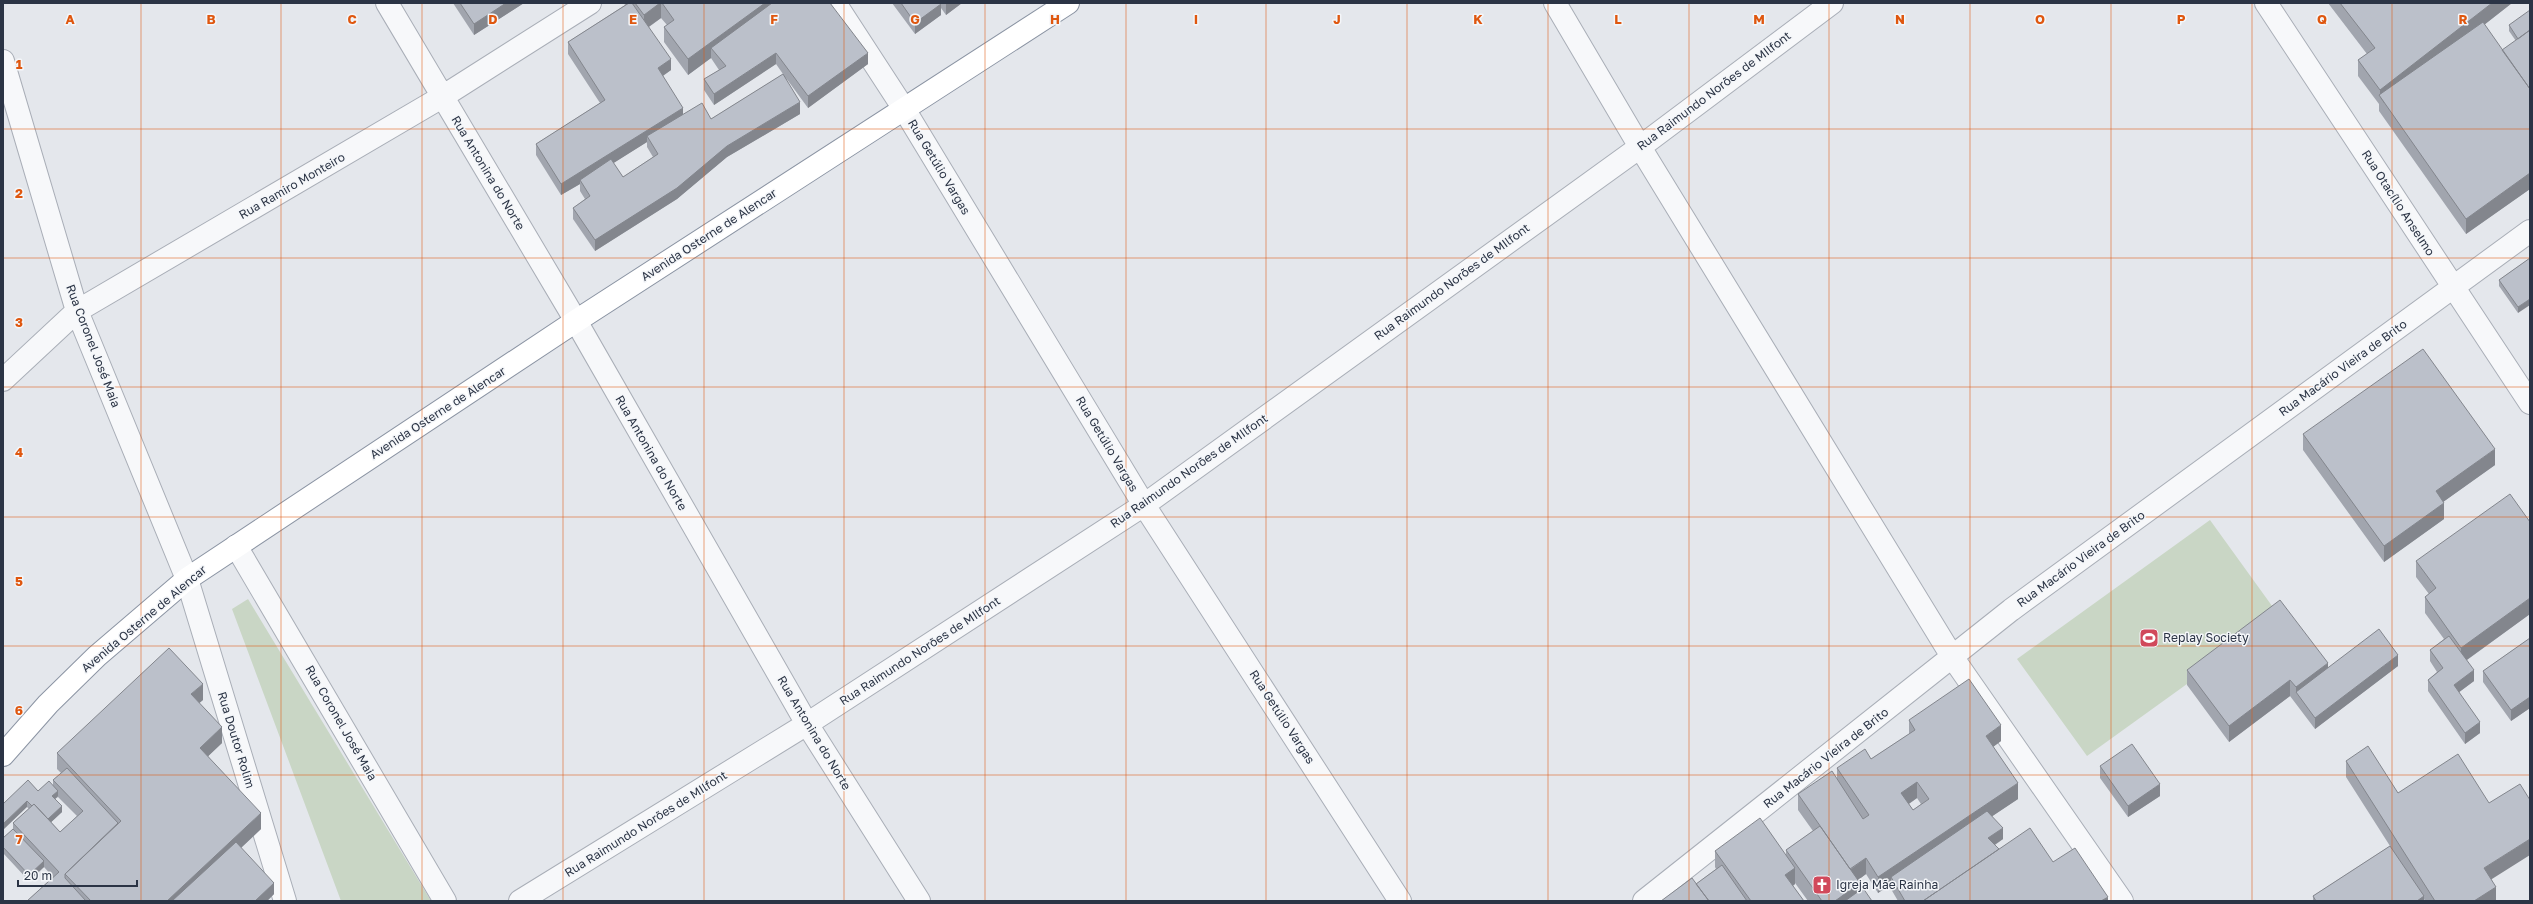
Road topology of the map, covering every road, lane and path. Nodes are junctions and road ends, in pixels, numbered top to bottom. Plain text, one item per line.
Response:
1 (387, 3) edge
2 (590, 3) edge
3 (835, 3) edge
4 (1068, 3) edge
5 (1554, 3) edge
6 (1832, 3) edge
7 (2266, 3) edge
8 (3, 61) edge
9 (442, 97) junction
10 (904, 109) junction
11 (1640, 147) junction
12 (2530, 231) edge
13 (2454, 288) junction
14 (78, 312) junction
15 (576, 321) junction
16 (3, 380) edge
17 (2530, 403) edge
18 (1144, 505) junction
19 (236, 546) junction
20 (187, 580) junction
21 (1953, 658) junction
22 (807, 724) junction
23 (3, 755) edge
24 (285, 901) edge
25 (445, 901) edge
26 (520, 901) edge
27 (918, 901) edge
28 (1400, 901) edge
29 (1644, 901) edge
30 (2122, 901) edge

1 - 9 street, Rua Antonina do Norte
2 - 9 street, Rua Ramiro Monteiro
3 - 10 street, Rua Getúlio Vargas
4 - 10 highway, Avenida Osterne de Alencar
5 - 11 street
6 - 11 street, Rua Raimundo Norões de MIlfont
7 - 13 street, Rua Otacílio Anselmo
8 - 14 street, Rua Coronel José Maia
9 - 14 street, Rua Ramiro Monteiro
9 - 15 street, Rua Antonina do Norte
10 - 15 highway, Avenida Osterne de Alencar
10 - 18 street, Rua Getúlio Vargas
11 - 18 street, Rua Raimundo Norões de MIlfont
11 - 21 street
12 - 13 street, Rua Macário Vieira de Brito
13 - 17 street, Rua Otacílio Anselmo
13 - 21 street, Rua Macário Vieira de Brito
14 - 16 street, Rua Ramiro Monteiro
14 - 20 street, Rua Coronel José Maia
15 - 19 highway, Avenida Osterne de Alencar
15 - 22 street, Rua Antonina do Norte
18 - 22 street, Rua Raimundo Norões de MIlfont
18 - 28 street, Rua Getúlio Vargas
19 - 20 highway, Avenida Osterne de Alencar
19 - 25 street, Rua Coronel José Maia
20 - 23 highway, Avenida Osterne de Alencar
20 - 24 street, Rua Doutor Rolim
21 - 29 street, Rua Macário Vieira de Brito
21 - 30 street
22 - 26 street, Rua Raimundo Norões de MIlfont
22 - 27 street, Rua Antonina do Norte

